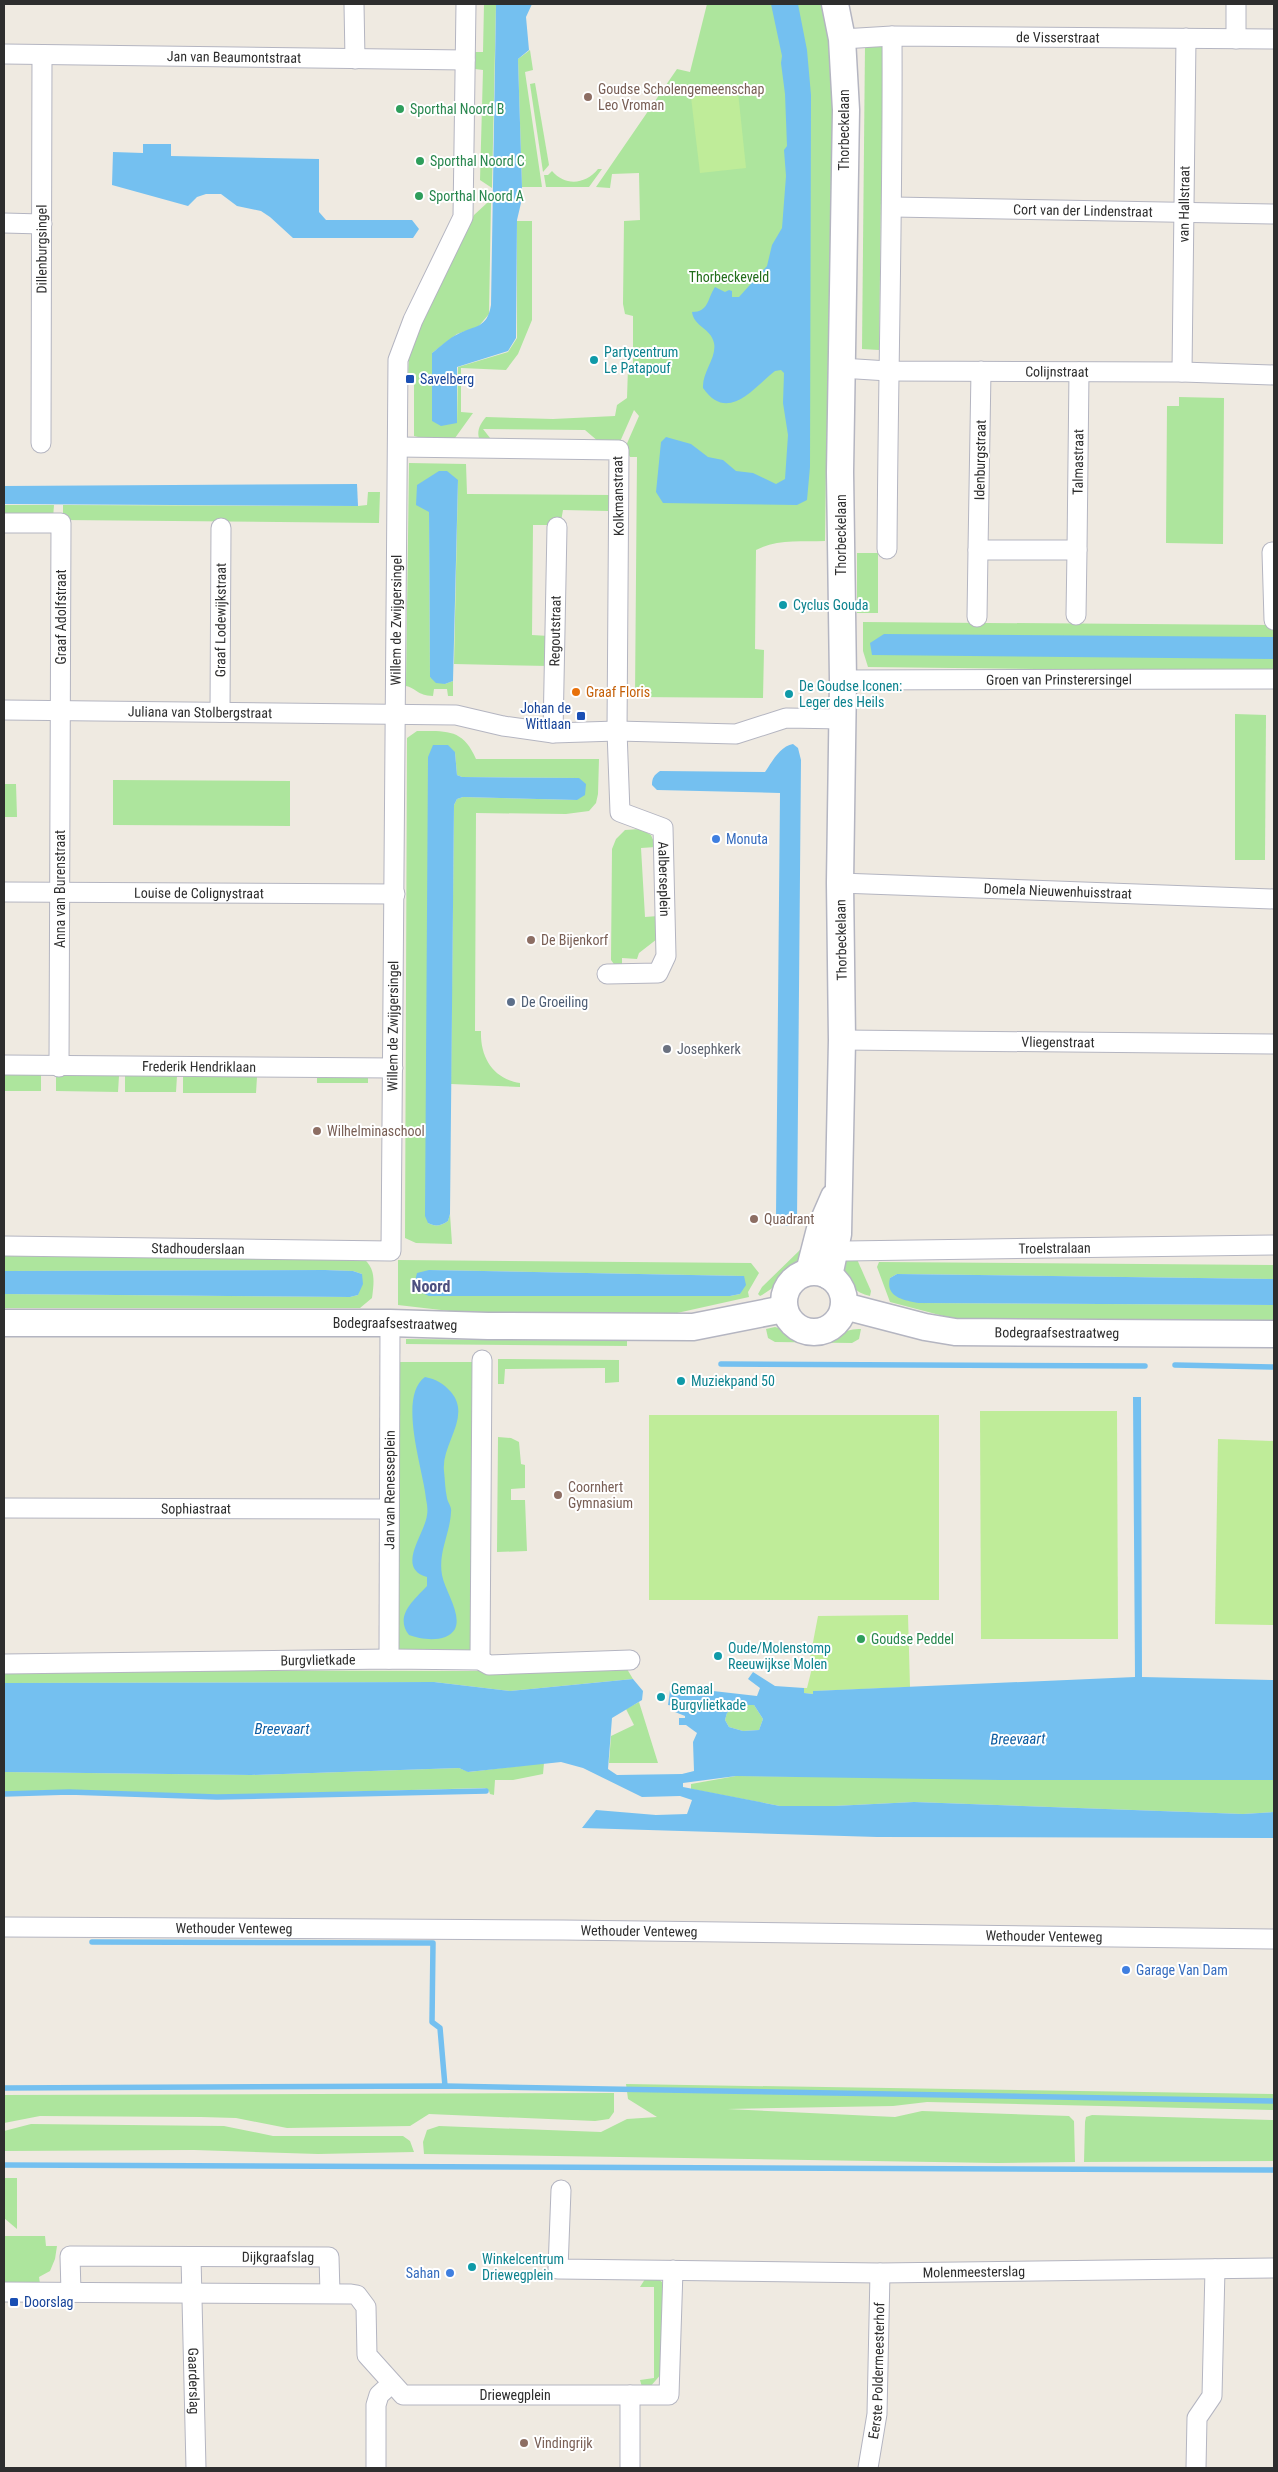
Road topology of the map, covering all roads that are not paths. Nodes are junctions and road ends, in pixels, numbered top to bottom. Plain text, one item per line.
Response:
1 (354, 4) edge
2 (466, 4) edge
3 (835, 4) edge
4 (1236, 4) edge
5 (892, 36) junction
6 (1186, 38) junction
7 (842, 39) junction
8 (1236, 39) junction
9 (1274, 39) edge
10 (4, 54) edge
11 (42, 55) junction
12 (355, 60) junction
13 (465, 60) junction
14 (893, 207) junction
15 (1185, 211) junction
16 (1274, 214) edge
17 (4, 223) edge
18 (42, 224) junction
19 (841, 368) junction
20 (888, 371) junction
21 (981, 371) junction
22 (1078, 372) junction
23 (1182, 372) junction
24 (1274, 375) edge
25 (41, 443) dead end
26 (398, 447) junction
27 (4, 523) edge
28 (556, 527) dead end
29 (221, 528) dead end
30 (887, 549) dead end
31 (978, 550) junction
32 (1077, 550) junction
33 (1274, 552) edge
34 (1076, 615) dead end
35 (977, 617) dead end
36 (1274, 620) edge
37 (1274, 678) edge
38 (843, 680) junction
39 (4, 710) edge
40 (61, 711) junction
41 (220, 712) junction
42 (397, 714) junction
43 (843, 719) junction
44 (617, 731) junction
45 (553, 733) junction
46 (840, 883) junction
47 (4, 892) edge
48 (60, 892) junction
49 (395, 894) junction
50 (1274, 899) edge
51 (606, 974) dead end
52 (842, 1040) junction
53 (1274, 1044) edge
54 (4, 1066) edge
55 (59, 1067) junction
56 (393, 1068) junction
57 (838, 1188) junction
58 (1274, 1245) edge
59 (4, 1246) edge
60 (834, 1248) junction
61 (391, 1251) joint
62 (819, 1274) junction
63 (844, 1306) junction
64 (784, 1309) junction
65 (4, 1323) edge
66 (390, 1323) junction
67 (1274, 1334) edge
68 (482, 1360) dead end
69 (4, 1508) edge
70 (388, 1509) junction
71 (389, 1659) junction
72 (480, 1660) junction
73 (630, 1660) dead end
74 (4, 1664) edge
75 (4, 1927) edge
76 (1274, 1939) edge
77 (561, 2190) dead end
78 (191, 2256) junction
79 (1274, 2268) edge
80 (1215, 2269) junction
81 (673, 2270) junction
82 (880, 2273) junction
83 (4, 2292) edge
84 (71, 2292) junction
85 (190, 2292) junction
86 (330, 2293) junction
87 (390, 2384) junction
88 (630, 2403) junction
89 (196, 2468) edge
90 (376, 2468) edge
91 (630, 2468) edge
92 (868, 2468) edge
93 (1196, 2468) edge

1 - 12 street
2 - 13 street, Willem de Zwijgersingel
3 - 7 main road, Thorbeckelaan
4 - 8 street
5 - 6 street, de Visserstraat
5 - 7 street, de Visserstraat
5 - 14 street
6 - 8 street, de Visserstraat
6 - 15 street, van Hallstraat
7 - 19 main road, Thorbeckelaan
8 - 9 street, de Visserstraat
10 - 11 street, Jan van Beaumontstraat
11 - 12 street, Jan van Beaumontstraat
11 - 18 street, Dillenburgsingel
12 - 13 street, Jan van Beaumontstraat
13 - 26 street, Willem de Zwijgersingel
14 - 15 street, Cort van der Lindenstraat
14 - 20 street
15 - 16 street, Cort van der Lindenstraat
15 - 23 street, van Hallstraat
17 - 18 street
18 - 25 street, Dillenburgsingel
19 - 20 street, Colijnstraat
19 - 38 main road, Thorbeckelaan
20 - 21 street, Colijnstraat
20 - 30 street
21 - 22 street, Colijnstraat
21 - 31 street, Idenburgstraat
22 - 23 street, Colijnstraat
22 - 32 street, Talmastraat
23 - 24 street, Colijnstraat
26 - 42 street, Willem de Zwijgersingel
26 - 44 street, Kolkmanstraat
27 - 40 street, Graaf Adolfstraat
28 - 45 street, Regoutstraat
29 - 41 street, Graaf Lodewijkstraat
31 - 32 street
31 - 35 street, Idenburgstraat
32 - 34 street, Talmastraat
33 - 36 street
37 - 38 street, Groen van Prinsterersingel
38 - 43 main road, Thorbeckelaan
39 - 40 street, Juliana van Stolbergstraat
40 - 41 street, Juliana van Stolbergstraat
40 - 48 street, Anna van Burenstraat
41 - 42 street, Juliana van Stolbergstraat
42 - 45 street
42 - 49 street, Willem de Zwijgersingel
43 - 44 street
43 - 46 main road, Thorbeckelaan
44 - 45 street
44 - 51 street, Aalberseplein
46 - 50 street, Domela Nieuwenhuisstraat
46 - 52 main road, Thorbeckelaan
47 - 48 street, Louise de Colignystraat
48 - 49 street, Louise de Colignystraat
48 - 55 street, Anna van Burenstraat
49 - 56 street, Willem de Zwijgersingel
52 - 53 street, Vliegenstraat
52 - 57 main road, Thorbeckelaan
54 - 55 street, Frederik Hendriklaan
55 - 56 street, Frederik Hendriklaan
56 - 61 street, Willem de Zwijgersingel
57 - 60 main road, Thorbeckelaan
57 - 62 main road, Thorbeckelaan
58 - 60 street, Troelstralaan
59 - 61 street, Stadhouderslaan
60 - 62 main road, Thorbeckelaan
62 - 63 main road
62 - 64 main road
63 - 64 main road
63 - 67 main road, Bodegraafsestraatweg
64 - 66 main road, Bodegraafsestraatweg
65 - 66 main road, Bodegraafsestraatweg
66 - 70 street, Jan van Renesseplein
68 - 72 street
69 - 70 street, Sophiastraat
70 - 71 street, Jan van Renesseplein
71 - 72 street, Burgvlietkade
71 - 74 street, Burgvlietkade
72 - 73 street, Burgvlietkade
75 - 76 street, Wethouder Venteweg
77 - 81 street, Molenmeesterslag
78 - 84 street, Dijkgraafslag
78 - 85 street
78 - 86 street, Dijkgraafslag
79 - 80 street, Molenmeesterslag
80 - 82 street, Molenmeesterslag
80 - 93 street
81 - 82 street, Molenmeesterslag
81 - 88 street
82 - 92 street, Eerste Poldermeesterhof
83 - 84 street
84 - 85 street
85 - 86 street
85 - 89 street, Gaarderslag
86 - 87 street
87 - 88 street, Driewegplein
87 - 90 street
88 - 91 street

